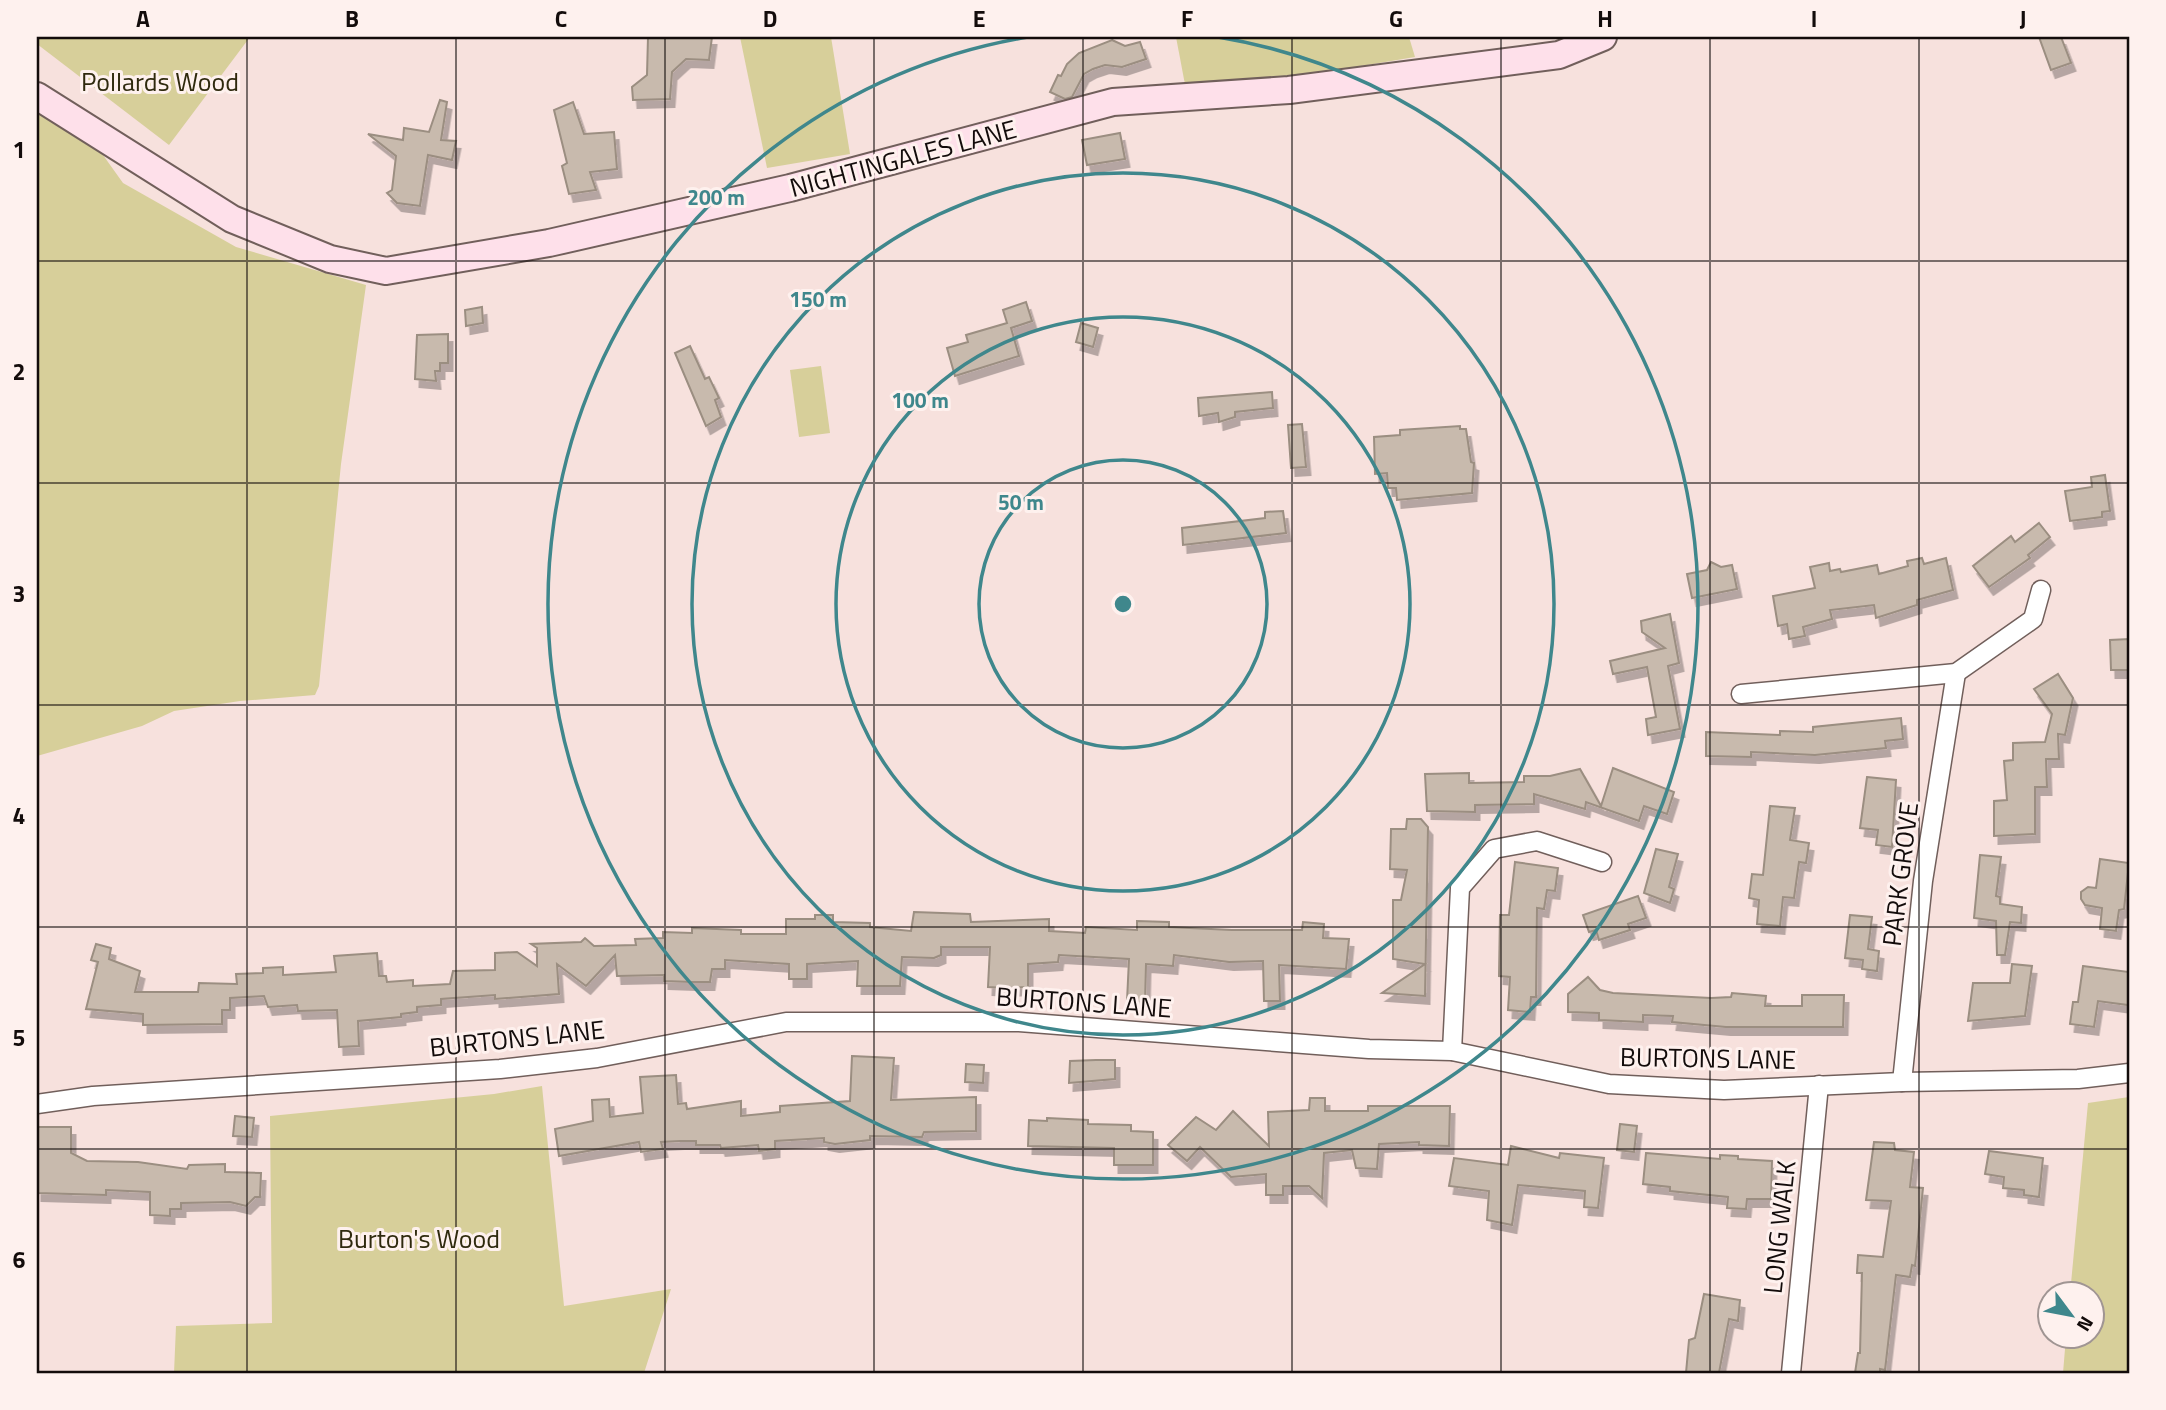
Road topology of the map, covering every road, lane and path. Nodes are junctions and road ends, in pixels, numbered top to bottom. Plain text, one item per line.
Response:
1 (1603, 37) edge
2 (37, 96) edge
3 (2042, 590) dead end
4 (1956, 673) junction
5 (1741, 694) dead end
6 (1602, 862) dead end
7 (1452, 1051) junction
8 (2129, 1073) edge
9 (1902, 1082) junction
10 (1819, 1085) junction
11 (37, 1104) edge
12 (1791, 1373) edge

1 - 2 main road, NIGHTINGALES LANE
3 - 4 street
4 - 5 street
4 - 9 street, PARK GROVE
6 - 7 street
7 - 10 street, BURTONS LANE
7 - 11 street, BURTONS LANE
8 - 9 street, BURTONS LANE
9 - 10 street, BURTONS LANE
10 - 12 street, LONG WALK

